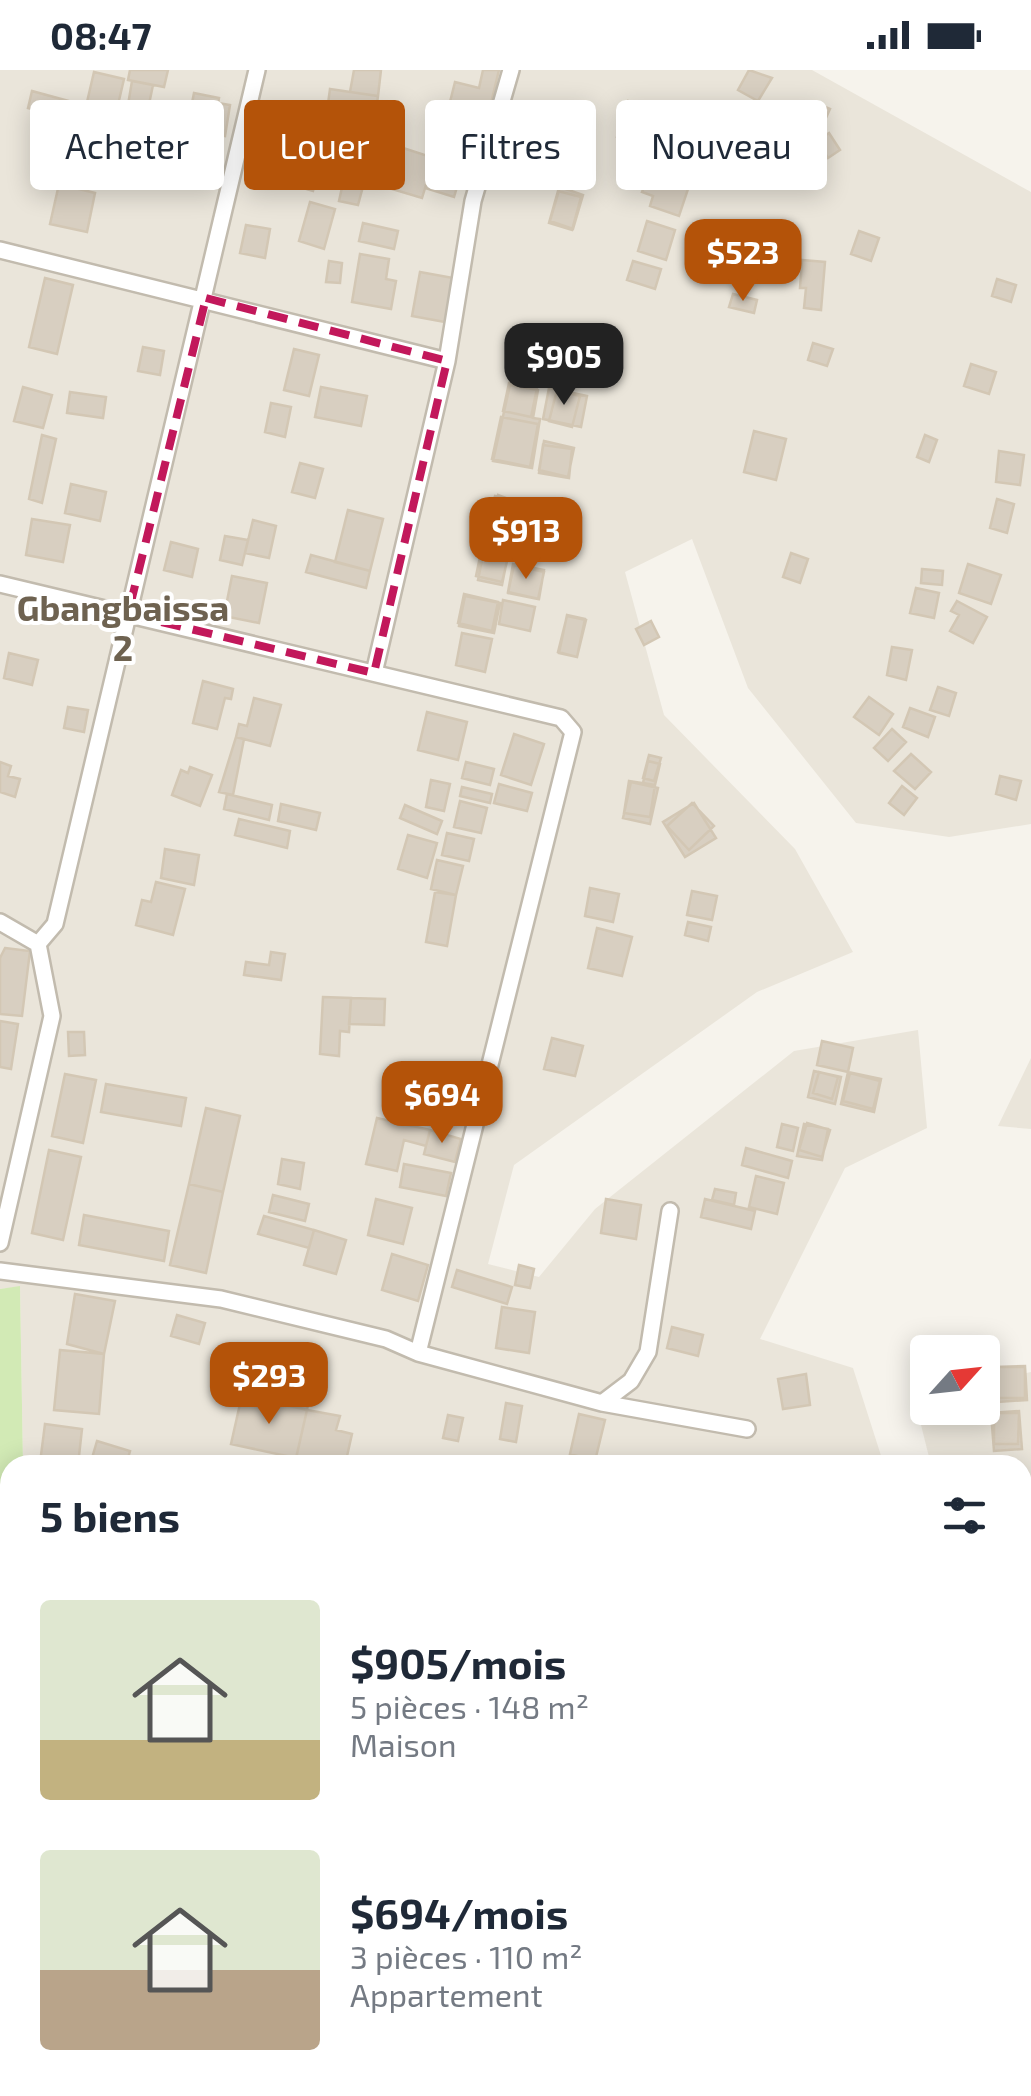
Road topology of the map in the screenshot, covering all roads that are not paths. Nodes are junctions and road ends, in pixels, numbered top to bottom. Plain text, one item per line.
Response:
1 (257, 70) edge
2 (511, 70) edge
3 (0, 250) edge
4 (206, 298) junction
5 (447, 361) junction
6 (0, 584) edge
7 (128, 614) junction
8 (374, 674) junction
9 (0, 922) edge
10 (38, 944) junction
11 (670, 1212) dead end
12 (0, 1243) edge
13 (0, 1271) edge
14 (418, 1354) junction
15 (602, 1403) junction
16 (747, 1429) dead end
17 (0, 1532) edge
18 (0, 1567) edge

1 - 4 street
2 - 5 street
3 - 4 street
4 - 5 street
4 - 7 street
5 - 8 street
6 - 7 street
7 - 8 street
7 - 10 street
8 - 14 street
9 - 10 street
10 - 12 street
11 - 15 street
13 - 14 street
14 - 15 street
15 - 16 street
17 - 18 street

